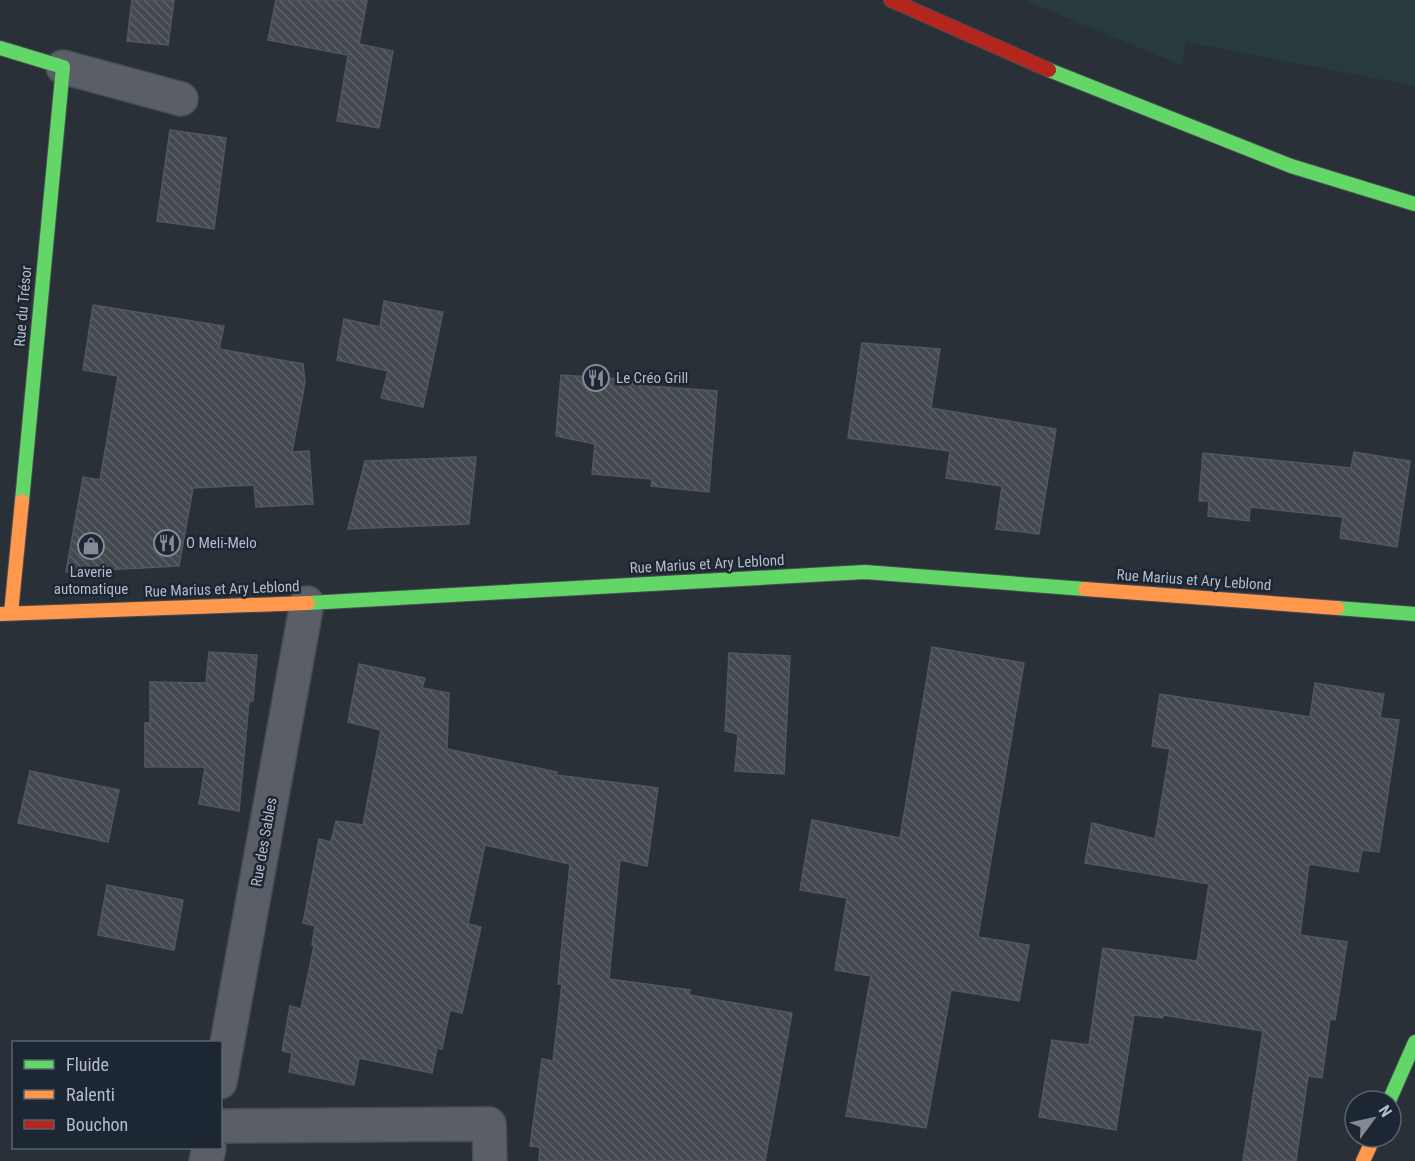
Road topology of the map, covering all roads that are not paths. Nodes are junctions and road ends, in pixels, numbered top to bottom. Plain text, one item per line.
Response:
1 (891, 0) edge
2 (0, 48) edge
3 (63, 67) junction
4 (181, 99) dead end
5 (1415, 204) edge
6 (307, 603) junction
7 (5, 614) edge
8 (1415, 614) edge
9 (1415, 1042) edge
10 (222, 1071) edge
11 (1394, 1089) edge
12 (222, 1126) edge
13 (490, 1161) edge

1 - 5 street
2 - 3 street
3 - 4 street
3 - 7 street, Rue du Trésor
6 - 7 street, Rue Marius et Ary Leblond
6 - 8 street, Rue Marius et Ary Leblond
6 - 10 street, Rue des Sables
9 - 11 street
12 - 13 street

